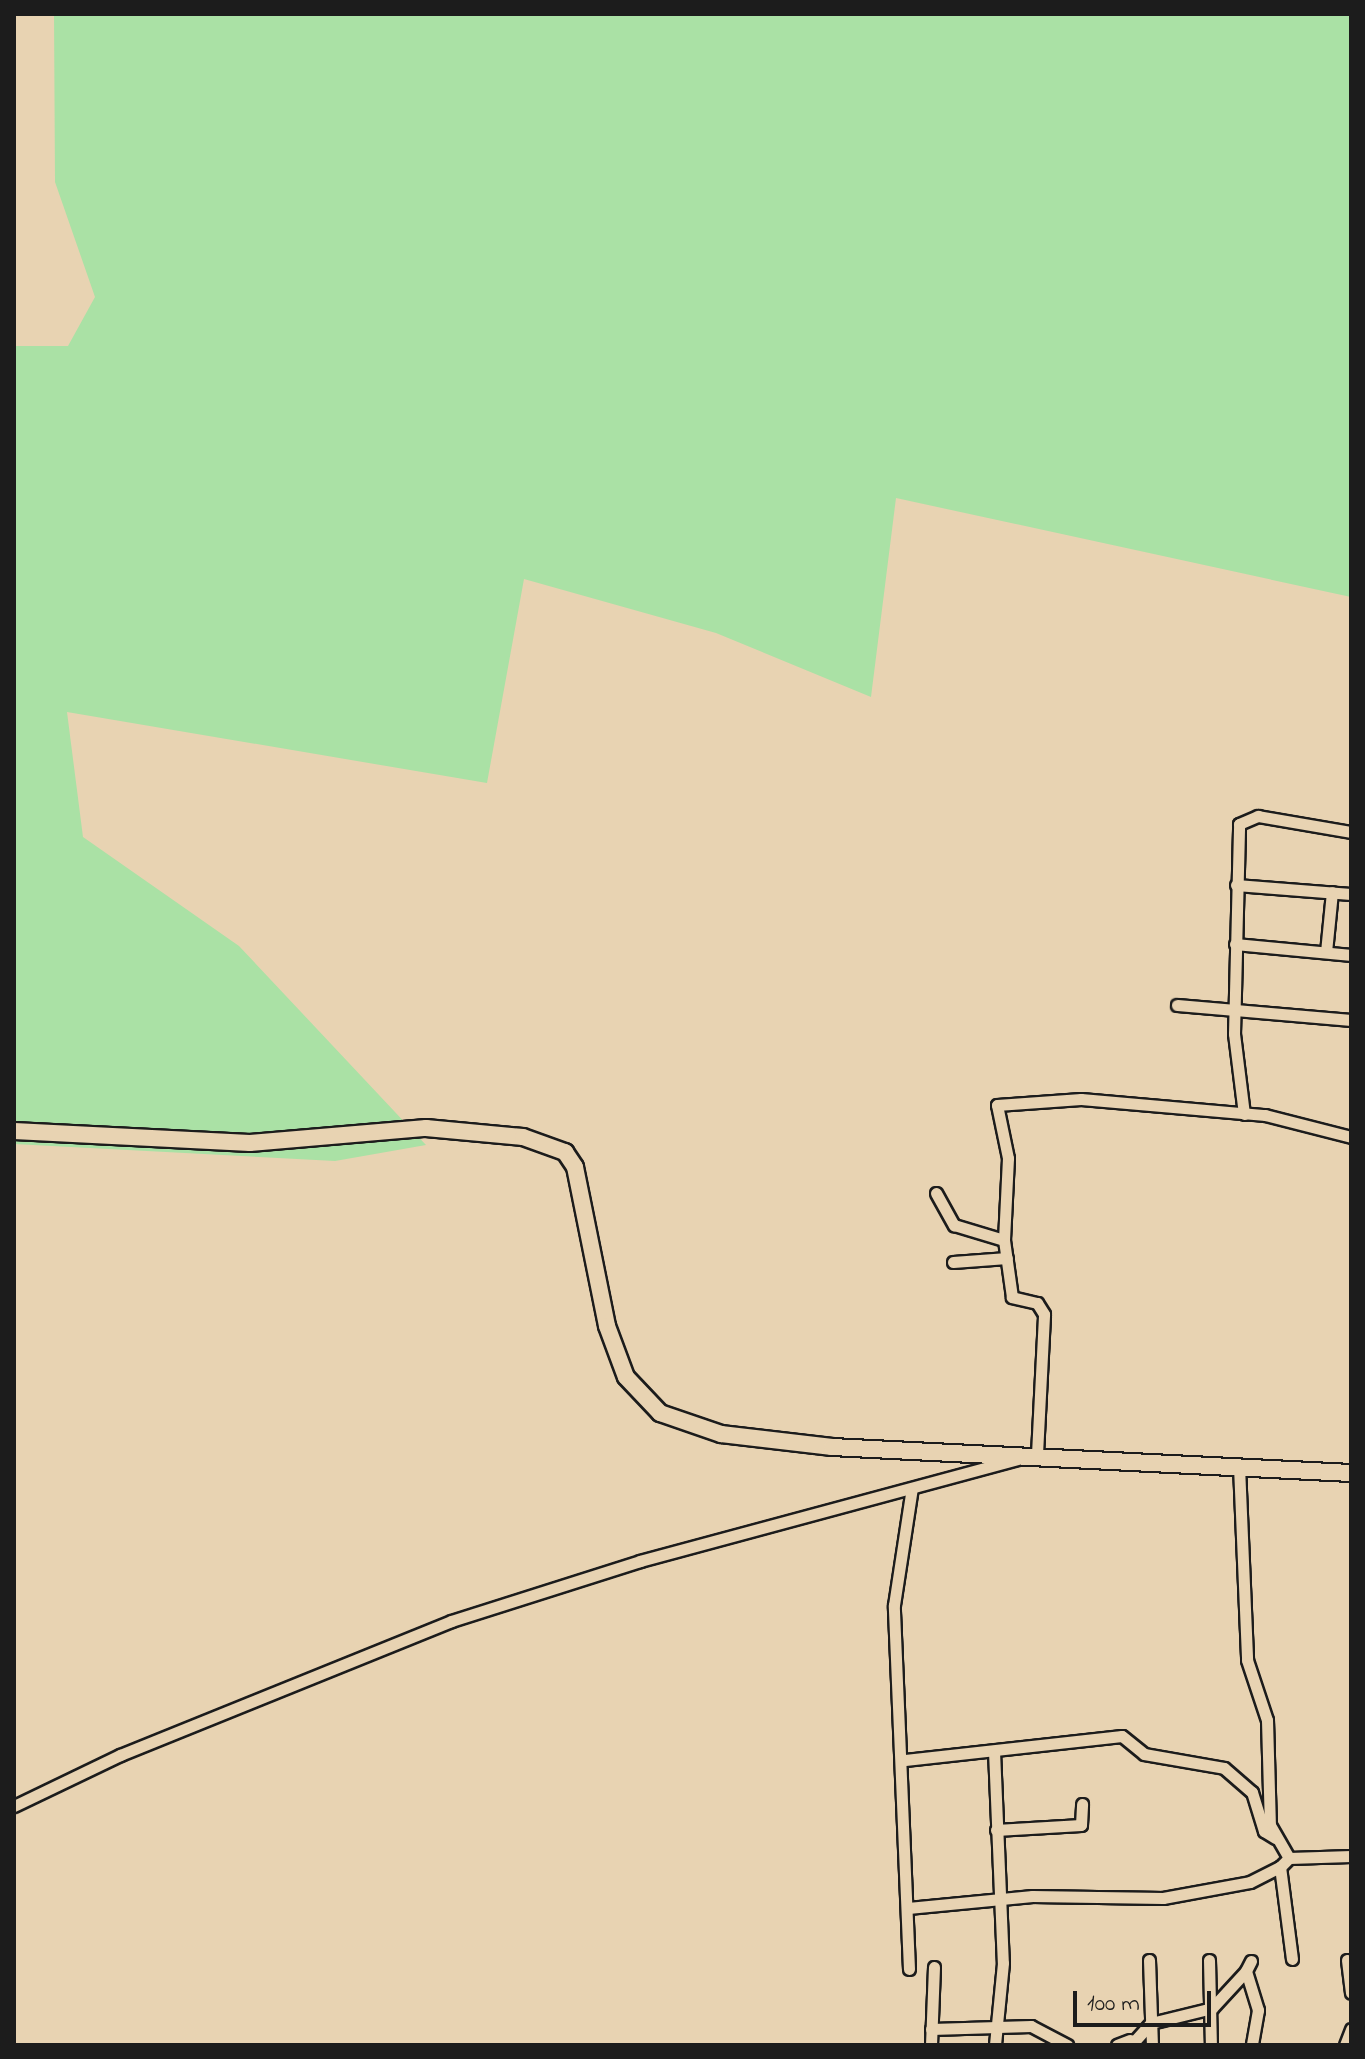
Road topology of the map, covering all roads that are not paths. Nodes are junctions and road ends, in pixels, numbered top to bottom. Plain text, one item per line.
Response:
1 (1351, 832) edge
2 (1236, 885) junction
3 (1332, 892) junction
4 (1351, 894) edge
5 (1235, 944) junction
6 (1326, 952) junction
7 (1351, 955) edge
8 (1177, 1005) dead end
9 (1234, 1009) junction
10 (1351, 1020) edge
11 (1244, 1114) junction
12 (14, 1131) edge
13 (1351, 1137) edge
14 (936, 1193) dead end
15 (1004, 1240) junction
16 (1007, 1258) junction
17 (953, 1262) dead end
18 (1037, 1454) junction
19 (1239, 1466) junction
20 (1351, 1473) edge
21 (912, 1488) junction
22 (994, 1751) junction
23 (905, 1760) junction
24 (1082, 1804) dead end
25 (14, 1806) edge
26 (996, 1830) junction
27 (1275, 1838) junction
28 (1351, 1856) edge
29 (1285, 1863) junction
30 (997, 1900) junction
31 (908, 1908) junction
32 (1292, 1959) dead end
33 (1149, 1960) dead end
34 (1209, 1960) dead end
35 (1347, 1960) dead end
36 (934, 1967) dead end
37 (909, 1969) dead end
38 (1351, 1993) edge
39 (1212, 2008) junction
40 (1151, 2023) junction
41 (995, 2025) junction
42 (931, 2029) junction
43 (1351, 2029) edge
44 (1131, 2042) edge
45 (931, 2045) edge
46 (995, 2045) edge
47 (1067, 2045) edge
48 (1117, 2045) edge
49 (1152, 2045) edge
50 (1211, 2045) edge
51 (1252, 2045) edge
52 (1345, 2045) edge

1 - 2 street
2 - 3 street
2 - 5 street
3 - 4 street
3 - 6 street
5 - 6 street
5 - 9 street
6 - 7 street
8 - 9 street
9 - 10 street
9 - 11 street
11 - 13 street
11 - 15 street
12 - 18 main road
14 - 15 street
15 - 16 street
16 - 17 street
16 - 18 street
18 - 19 main road
18 - 21 street
19 - 20 main road
19 - 27 street
21 - 23 street
21 - 25 street
22 - 23 street
22 - 26 street
22 - 27 street
23 - 31 street
24 - 26 street
26 - 30 street
27 - 29 street
28 - 29 street
29 - 30 street
29 - 32 street
30 - 31 street
30 - 41 street
31 - 37 street
33 - 40 street
34 - 39 street
35 - 38 street
36 - 42 street
39 - 40 street
39 - 50 street
39 - 51 street
40 - 44 street
40 - 49 street
41 - 42 street
41 - 46 street
41 - 47 street
42 - 45 street
43 - 52 street
44 - 48 street

